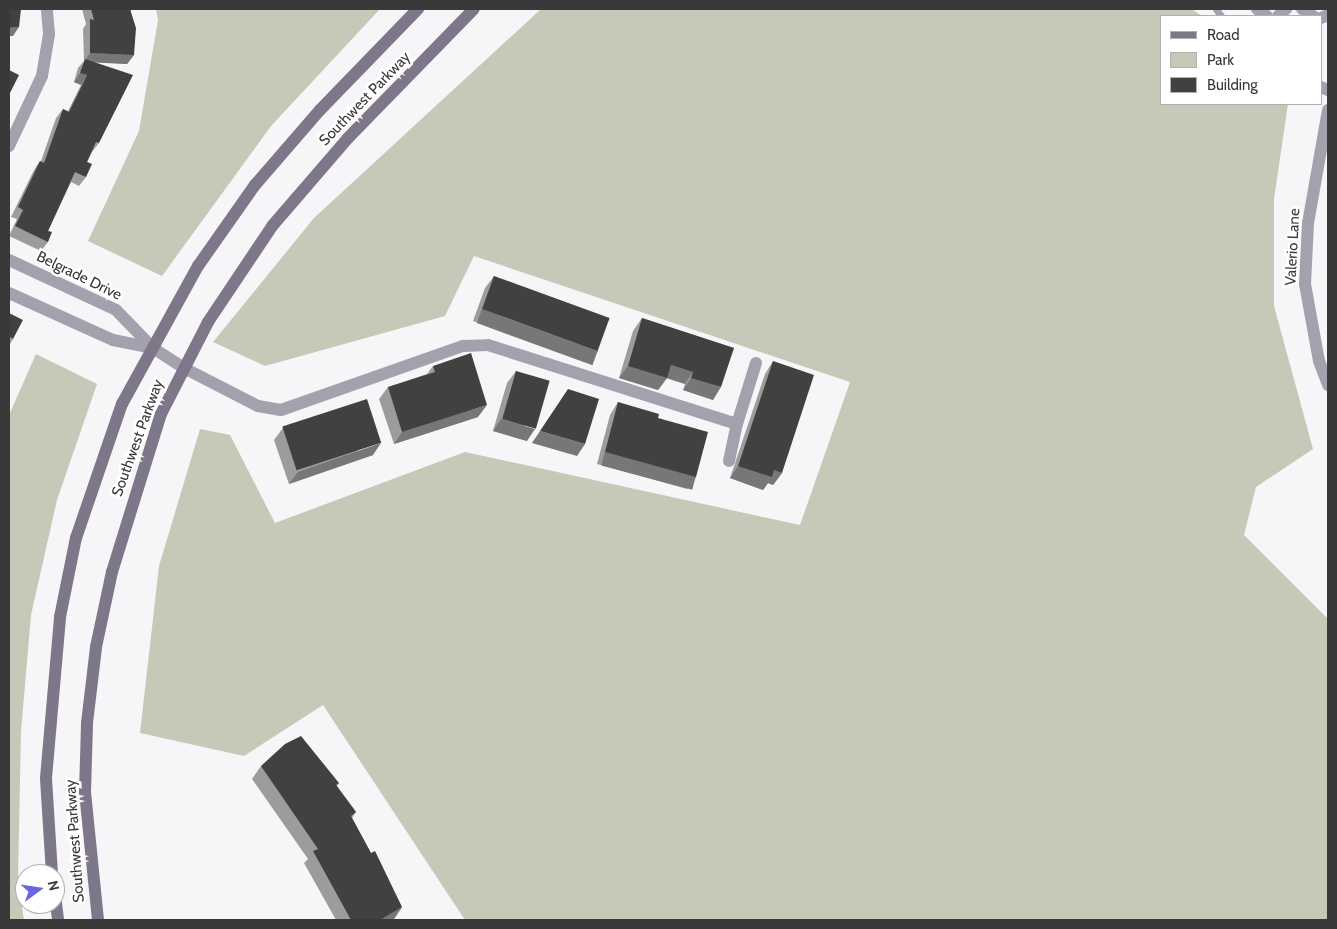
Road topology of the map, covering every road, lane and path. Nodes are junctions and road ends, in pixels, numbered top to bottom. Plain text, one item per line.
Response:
1 (47, 9) edge
2 (418, 9) edge
3 (474, 9) edge
4 (1328, 110) edge
5 (9, 146) edge
6 (9, 260) edge
7 (9, 293) edge
8 (153, 348) junction
9 (756, 363) dead end
10 (182, 367) junction
11 (1328, 386) edge
12 (738, 424) junction
13 (728, 461) dead end
14 (51, 864) edge
15 (98, 920) edge

1 - 5 street
2 - 8 main road, Southwest Parkway
3 - 10 main road, Southwest Parkway
4 - 11 street, Valerio Lane
6 - 8 street, Belgrade Drive
7 - 8 street, Belgrade Drive
8 - 10 street, Belgrade Drive
8 - 14 main road, Southwest Parkway
9 - 12 street
10 - 12 street, Belgrade Drive
10 - 15 main road, Southwest Parkway
12 - 13 street

